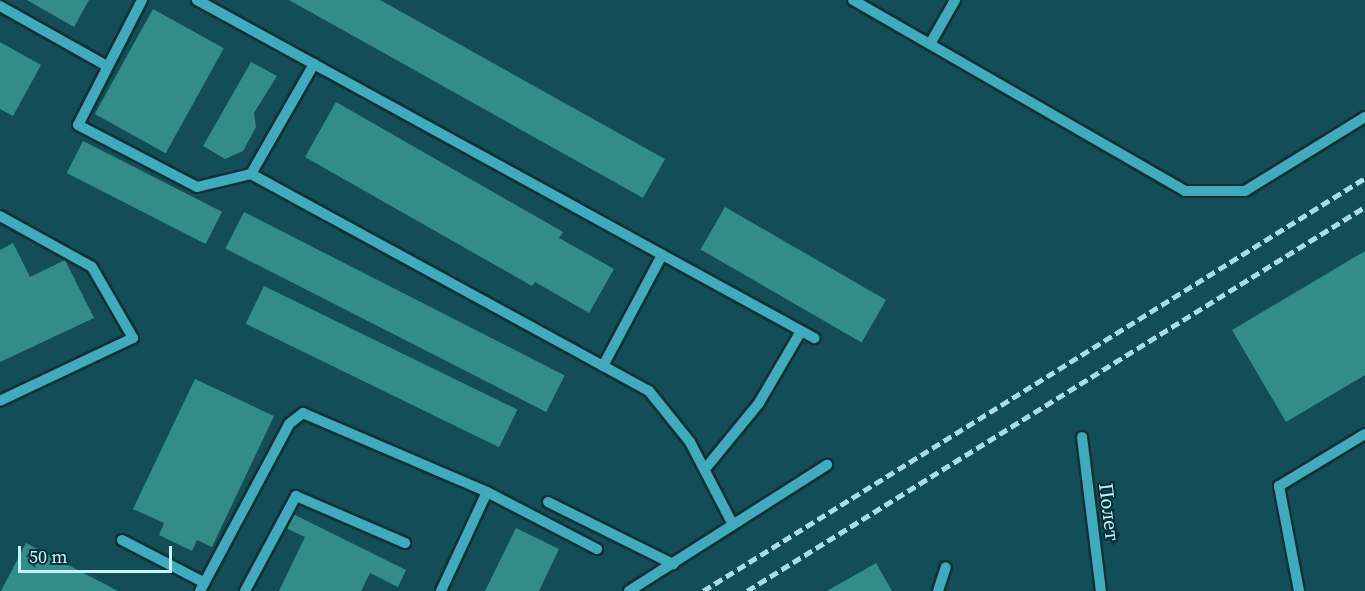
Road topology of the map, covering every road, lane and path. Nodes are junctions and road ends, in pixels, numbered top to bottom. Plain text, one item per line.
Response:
1 (142, 0) edge
2 (197, 0) edge
3 (853, 0) edge
4 (955, 0) edge
5 (0, 6) edge
6 (930, 44) junction
7 (314, 64) junction
8 (107, 66) junction
9 (1365, 117) edge
10 (251, 174) junction
11 (0, 216) edge
12 (662, 255) junction
13 (801, 331) junction
14 (814, 338) dead end
15 (603, 366) junction
16 (0, 401) edge
17 (1365, 434) edge
18 (1082, 437) dead end
19 (826, 465) dead end
20 (705, 469) junction
21 (487, 492) junction
22 (548, 502) dead end
23 (733, 525) junction
24 (122, 540) dead end
25 (405, 543) dead end
26 (597, 549) dead end
27 (673, 564) junction
28 (946, 567) dead end
29 (202, 587) edge
30 (245, 591) edge
31 (441, 591) edge
32 (629, 591) edge
33 (938, 591) edge
34 (1101, 591) edge
35 (1299, 591) edge

1 - 8 street
2 - 7 street
3 - 6 street
4 - 6 street
5 - 8 street
6 - 9 street
7 - 10 street
7 - 12 street
8 - 10 street
10 - 15 street
11 - 16 street
12 - 13 street
12 - 15 street
13 - 14 street
13 - 20 street
15 - 20 street
17 - 35 street
18 - 34 street, Полет
19 - 23 street
20 - 23 street
21 - 26 street
21 - 29 street
21 - 31 street
22 - 27 street
23 - 27 street
24 - 29 street
25 - 30 street
27 - 32 street
28 - 33 street

